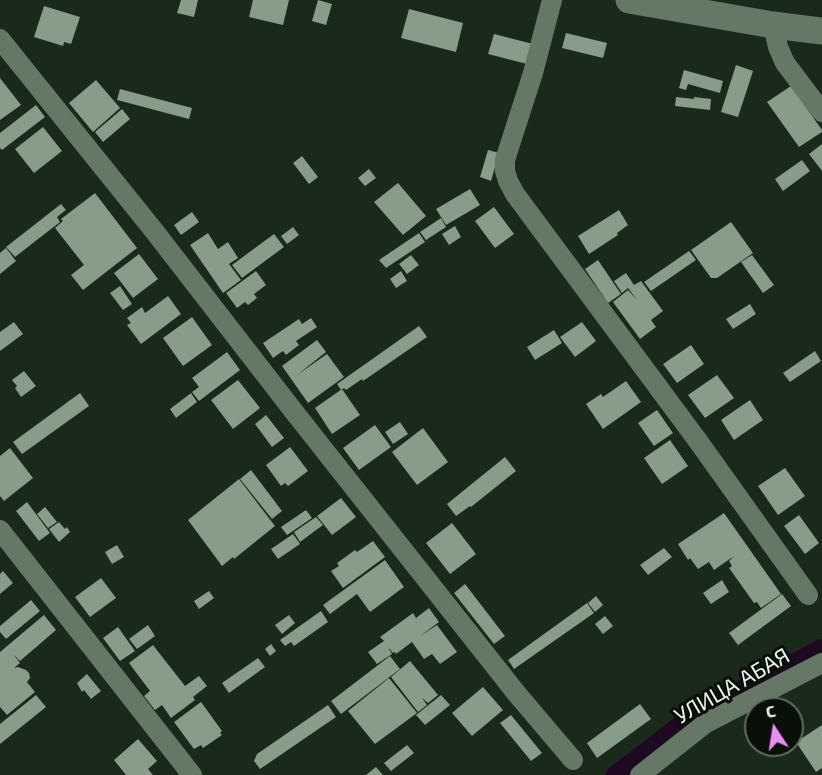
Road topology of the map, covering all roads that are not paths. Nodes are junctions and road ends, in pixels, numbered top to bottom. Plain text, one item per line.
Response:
1 (552, 0) edge
2 (629, 0) edge
3 (773, 25) junction
4 (822, 32) edge
5 (0, 39) edge
6 (822, 112) edge
7 (0, 530) edge
8 (808, 595) dead end
9 (822, 663) edge
10 (573, 760) dead end
11 (192, 775) edge
12 (640, 775) edge

1 - 8 street
2 - 3 main road
3 - 4 main road
3 - 6 street
5 - 10 street
7 - 11 street
9 - 12 street, УЛИЦА АБАЯ

